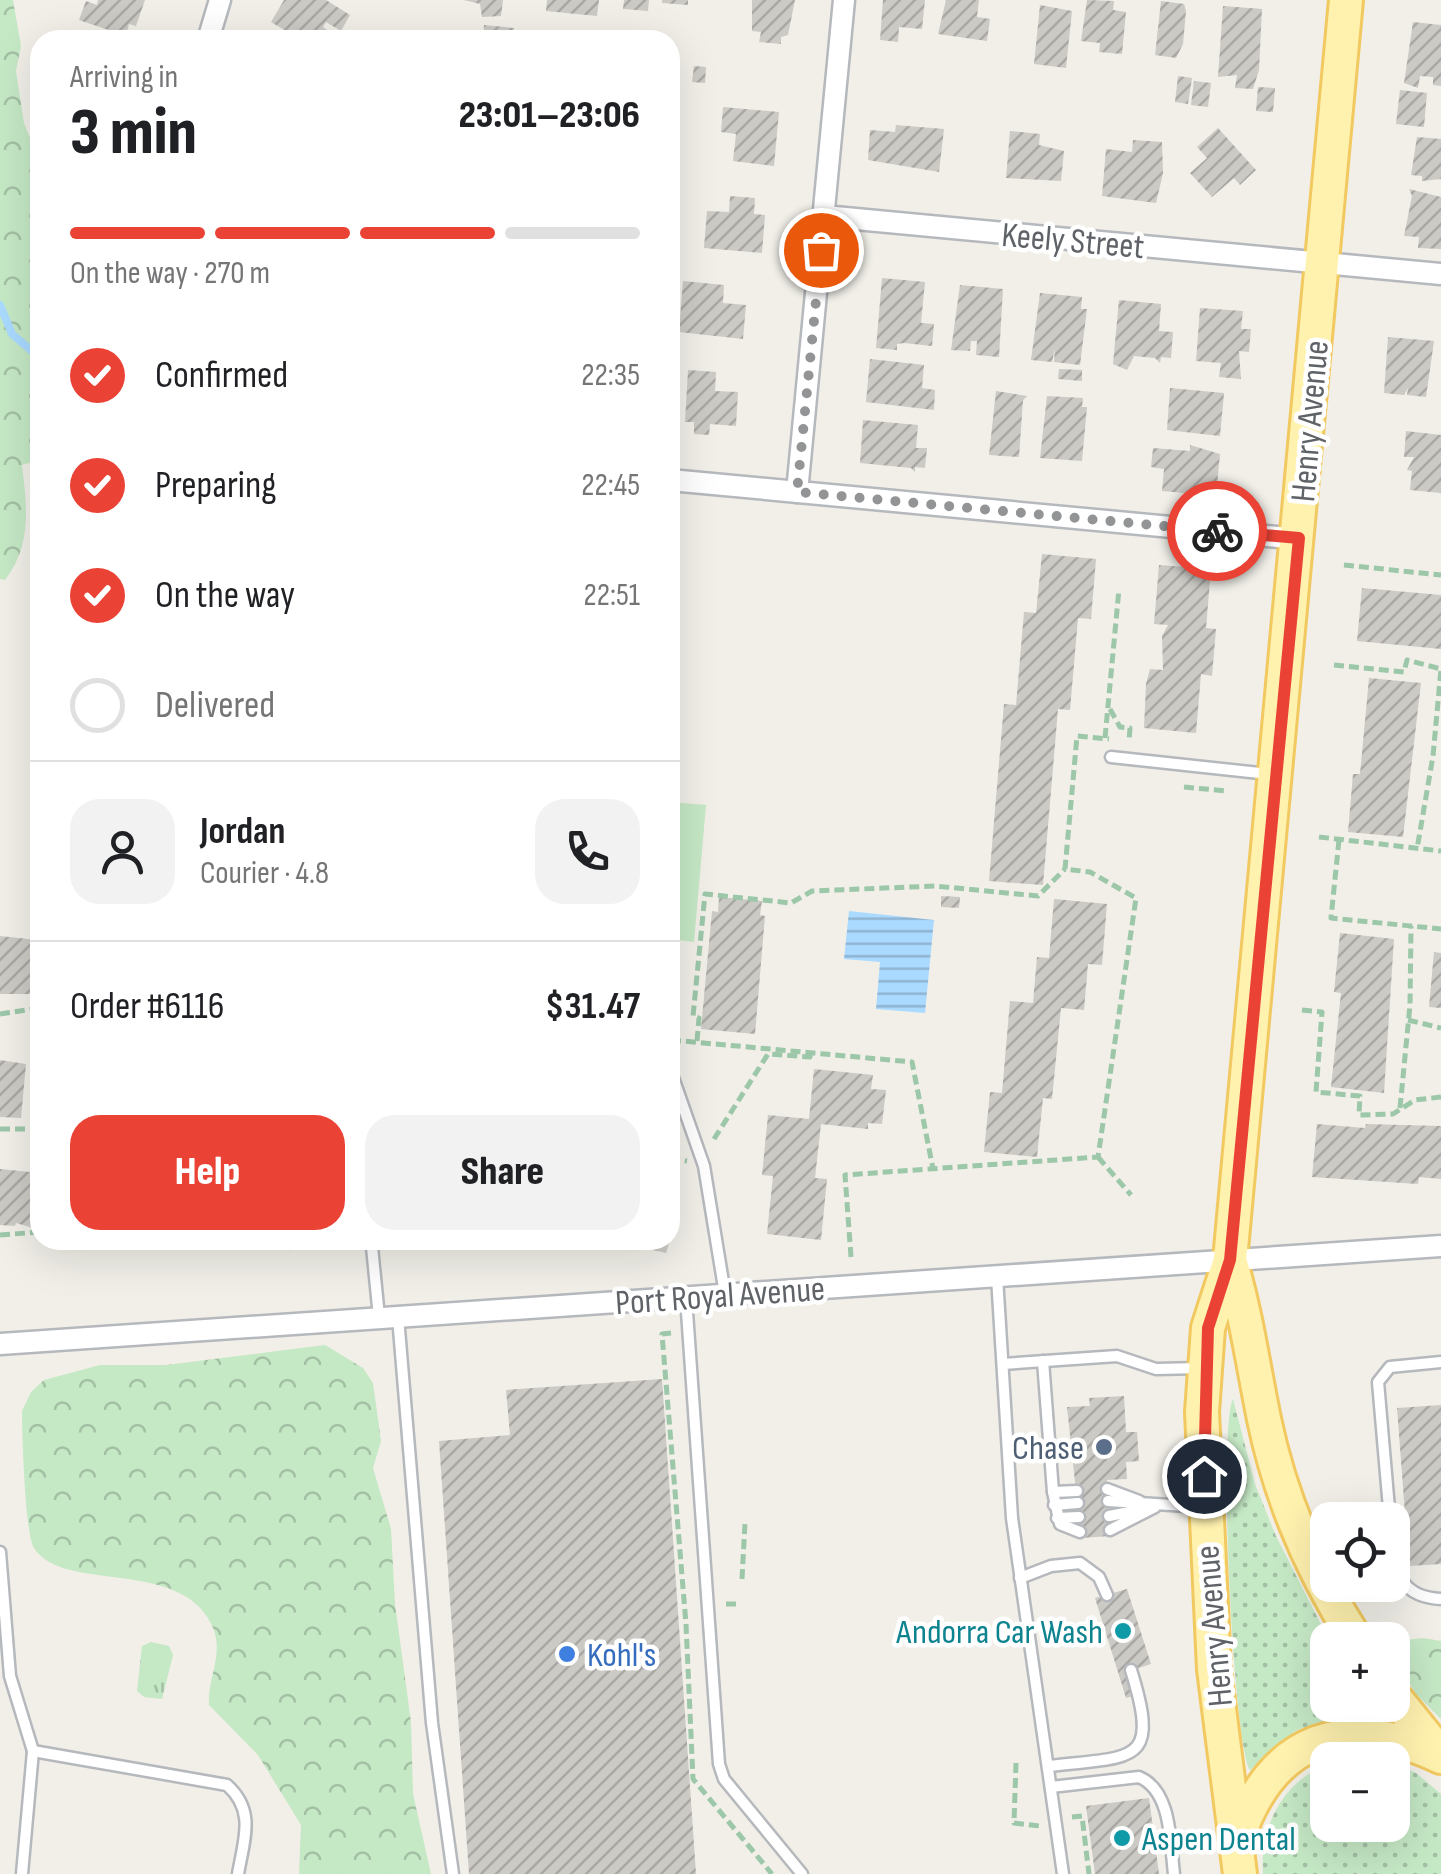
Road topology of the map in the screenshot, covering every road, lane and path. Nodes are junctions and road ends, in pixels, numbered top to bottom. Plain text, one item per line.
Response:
1 (220, 0) edge
2 (844, 0) edge
3 (1346, 0) edge
4 (211, 30) edge
5 (824, 216) junction
6 (1322, 264) junction
7 (1441, 274) edge
8 (680, 481) edge
9 (797, 492) junction
10 (1299, 538) junction
11 (1344, 566) dead end
12 (1441, 575) edge
13 (1119, 588) dead end
14 (1334, 665) dead end
15 (1108, 706) junction
16 (1106, 738) junction
17 (1129, 741) junction
18 (1146, 742) dead end
19 (1437, 755) edge
20 (1112, 756) dead end
21 (1277, 775) junction
22 (1184, 787) dead end
23 (1227, 791) dead end
24 (1318, 838) dead end
25 (1339, 840) junction
26 (1417, 848) junction
27 (1441, 851) edge
28 (1065, 868) junction
29 (1411, 926) junction
30 (1441, 929) edge
31 (30, 1010) edge
32 (1302, 1010) dead end
33 (0, 1014) edge
34 (1408, 1020) junction
35 (1441, 1028) edge
36 (680, 1040) edge
37 (696, 1041) junction
38 (769, 1051) junction
39 (1441, 1097) edge
40 (680, 1098) edge
41 (1400, 1110) junction
42 (0, 1129) edge
43 (30, 1129) edge
44 (710, 1146) dead end
45 (1098, 1157) junction
46 (933, 1169) junction
47 (1131, 1195) dead end
48 (30, 1233) edge
49 (0, 1235) edge
50 (1441, 1246) edge
51 (292, 1250) edge
52 (373, 1250) edge
53 (292, 1253) dead end
54 (850, 1257) dead end
55 (1230, 1260) junction
56 (997, 1277) junction
57 (724, 1294) junction
58 (686, 1298) junction
59 (388, 1317) junction
60 (0, 1344) edge
61 (1044, 1361) junction
62 (1441, 1362) edge
63 (1003, 1364) junction
64 (1203, 1368) junction
65 (1107, 1488) dead end
66 (1078, 1491) dead end
67 (1053, 1492) junction
68 (1108, 1502) dead end
69 (1388, 1502) edge
70 (1078, 1504) dead end
71 (1054, 1505) junction
72 (1156, 1507) junction
73 (1204, 1507) junction
74 (1109, 1516) dead end
75 (1079, 1517) dead end
76 (1056, 1518) junction
77 (745, 1523) dead end
78 (1110, 1530) dead end
79 (1080, 1532) dead end
80 (0, 1552) edge
81 (1020, 1578) junction
82 (742, 1579) dead end
83 (1410, 1591) edge
84 (1107, 1594) dead end
85 (1441, 1599) edge
86 (726, 1604) dead end
87 (740, 1604) dead end
88 (1346, 1622) edge
89 (1132, 1670) dead end
90 (1410, 1717) edge
91 (33, 1750) junction
92 (1441, 1756) edge
93 (1016, 1763) dead end
94 (1049, 1766) junction
95 (1052, 1787) junction
96 (1069, 1818) dead end
97 (1043, 1827) dead end
98 (1238, 1859) edge
99 (22, 1874) edge
100 (238, 1874) edge
101 (453, 1874) edge
102 (802, 1874) edge
103 (1062, 1874) edge
104 (1090, 1874) edge
105 (1174, 1874) edge

1 - 4 street
2 - 5 street
3 - 6 main road, Henry Avenue
5 - 6 street, Keely Street
5 - 9 street
6 - 7 street, Keely Street
6 - 10 main road, Henry Avenue
8 - 9 street
9 - 10 street
10 - 21 main road, Henry Avenue
11 - 12 path
13 - 15 path
14 - 19 path
15 - 16 path
15 - 17 path
16 - 17 path
16 - 28 path
17 - 18 path
19 - 26 path
20 - 21 lane
21 - 55 main road, Henry Avenue
22 - 23 path
24 - 25 path
25 - 26 path
25 - 29 path
26 - 27 path
28 - 37 path
28 - 45 path
29 - 30 path
29 - 34 path
31 - 33 path
32 - 41 path
34 - 35 path
34 - 41 path
36 - 37 path
37 - 38 path
38 - 44 path
38 - 46 path
39 - 41 path
40 - 57 lane
42 - 43 path
45 - 46 path
45 - 47 path
46 - 54 path
48 - 49 path
50 - 55 street, Port Royal Avenue
51 - 53 path
52 - 59 lane
55 - 56 street, Port Royal Avenue
55 - 64 main road, Henry Avenue
55 - 88 main road, Henry Avenue
56 - 57 street, Port Royal Avenue
56 - 63 lane
57 - 58 street, Port Royal Avenue
58 - 59 street, Port Royal Avenue
58 - 102 lane
59 - 60 street, Port Royal Avenue
59 - 101 lane
61 - 63 lane
61 - 64 lane
61 - 67 lane
62 - 69 lane
63 - 81 lane
64 - 73 main road, Henry Avenue
65 - 72 lane
66 - 67 lane
67 - 71 lane
68 - 72 lane
70 - 71 lane
71 - 76 lane
72 - 73 lane
72 - 74 lane
72 - 78 lane
73 - 98 main road, Henry Avenue
75 - 76 lane
76 - 79 lane
77 - 82 path
80 - 91 lane
81 - 84 lane
81 - 94 lane
83 - 85 lane
86 - 87 path
89 - 94 lane
90 - 92 main road
91 - 99 lane
91 - 100 lane
92 - 98 main road
93 - 97 path
94 - 95 lane
95 - 103 lane
95 - 105 lane
96 - 104 path

